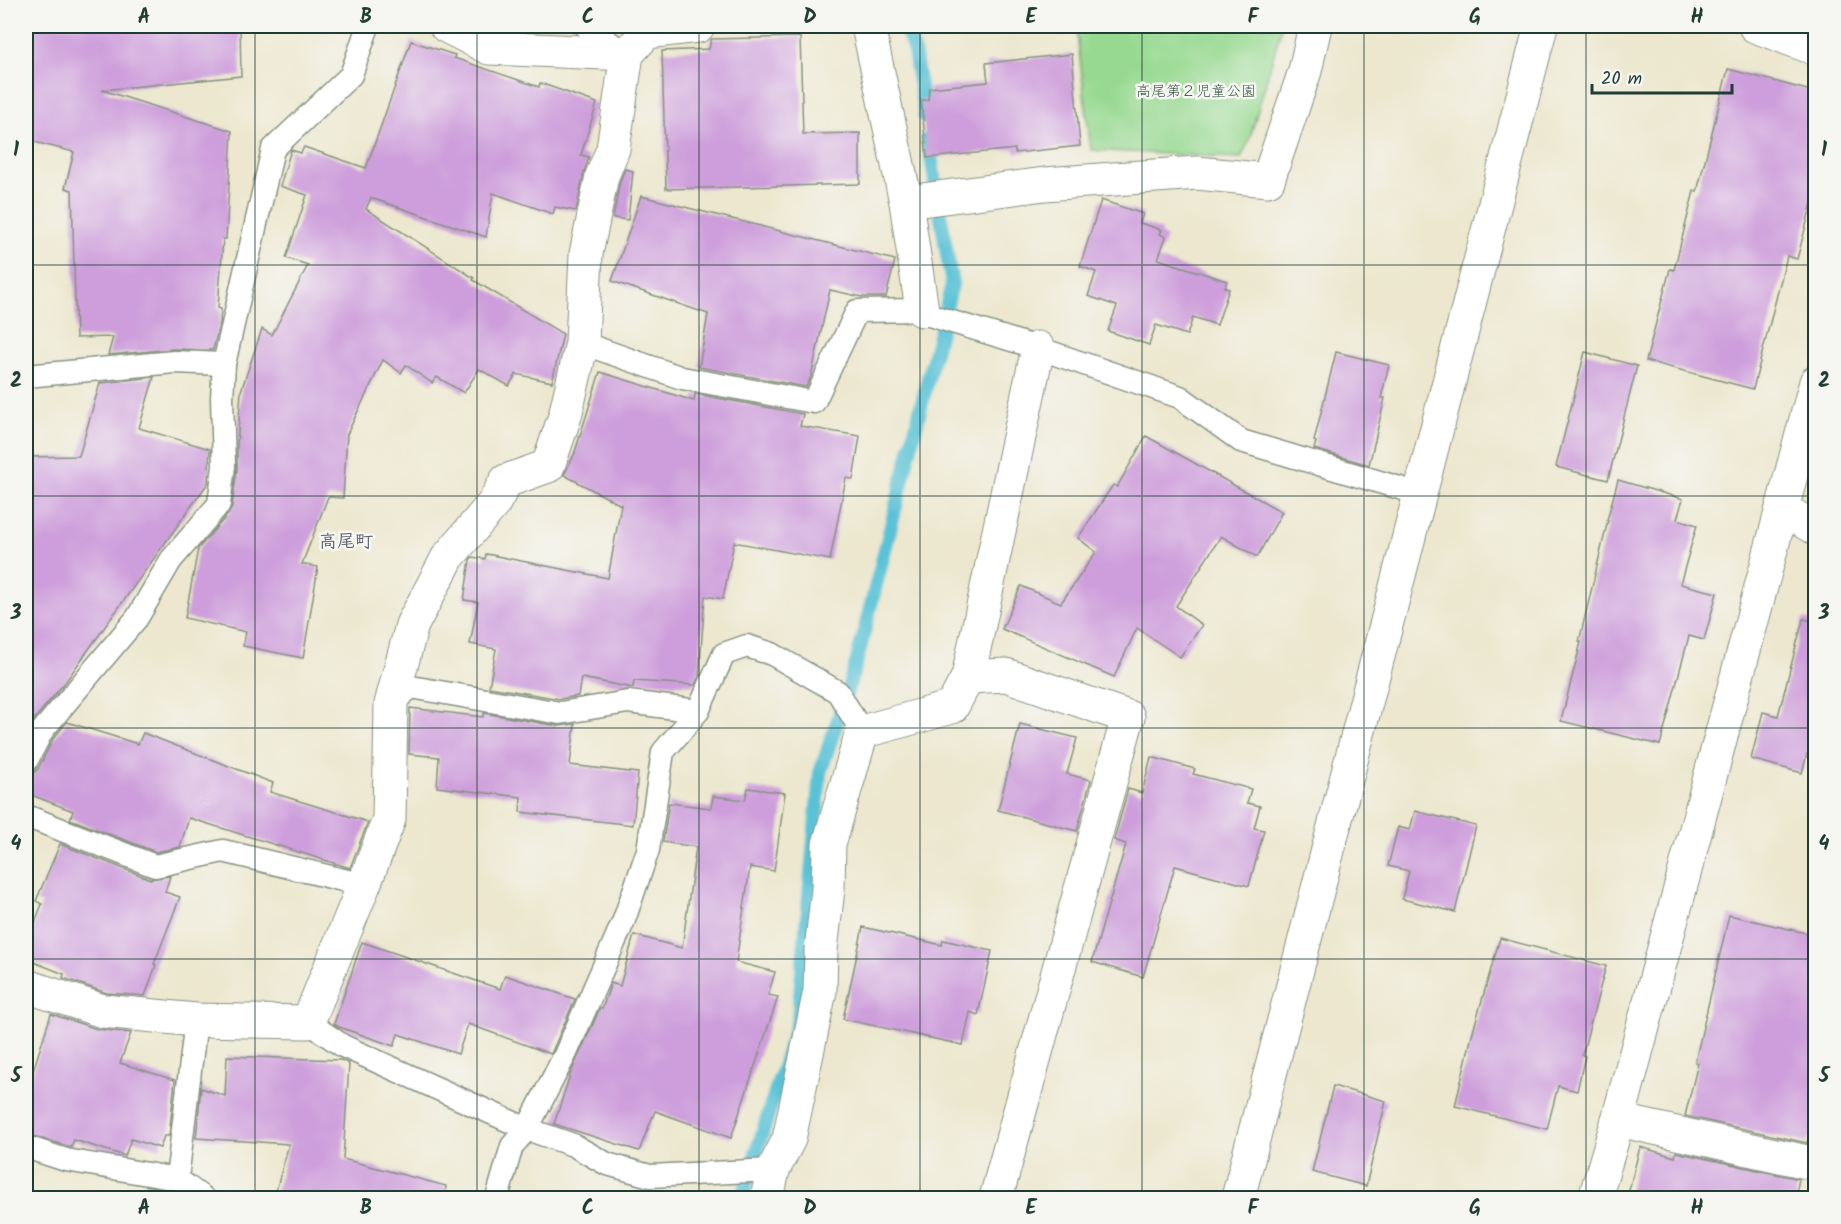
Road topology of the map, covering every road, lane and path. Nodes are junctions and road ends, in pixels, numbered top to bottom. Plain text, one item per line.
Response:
1 (368, 26) edge
2 (446, 26) edge
3 (586, 26) edge
4 (698, 26) edge
5 (868, 26) edge
6 (1315, 26) edge
7 (1541, 26) edge
8 (1755, 26) edge
9 (1815, 49) edge
10 (627, 54) junction
11 (906, 201) junction
12 (922, 310) junction
13 (582, 344) junction
14 (1038, 348) junction
15 (224, 364) junction
16 (26, 376) edge
17 (1815, 382) edge
18 (1420, 494) junction
19 (1782, 509) junction
20 (1815, 529) edge
21 (968, 677) junction
22 (391, 704) junction
23 (698, 711) junction
24 (862, 732) junction
25 (26, 762) edge
26 (26, 816) edge
27 (364, 885) junction
28 (26, 986) edge
29 (196, 1020) junction
30 (308, 1022) junction
31 (1618, 1120) junction
32 (527, 1129) junction
33 (26, 1147) edge
34 (1815, 1164) edge
35 (177, 1179) junction
36 (770, 1184) edge
37 (203, 1198) edge
38 (497, 1198) edge
39 (996, 1198) edge
40 (1238, 1198) edge
41 (1595, 1198) edge

1 - 15 lane
2 - 10 street
3 - 10 lane
4 - 10 street
5 - 11 street
6 - 11 street
7 - 18 street
8 - 9 street
10 - 13 street
11 - 12 street
12 - 13 lane
12 - 14 lane
13 - 22 street
14 - 18 lane
14 - 21 street
15 - 16 lane
15 - 25 lane
17 - 19 street
18 - 40 street
19 - 20 street
19 - 31 street
21 - 24 street
21 - 39 street
22 - 23 lane
22 - 27 street
23 - 24 lane
23 - 32 lane
24 - 36 street
26 - 27 lane
27 - 30 street
28 - 29 street
29 - 30 street
29 - 35 lane
30 - 32 lane
31 - 34 street
31 - 41 street
32 - 36 lane
32 - 38 lane
33 - 35 lane
35 - 37 lane

